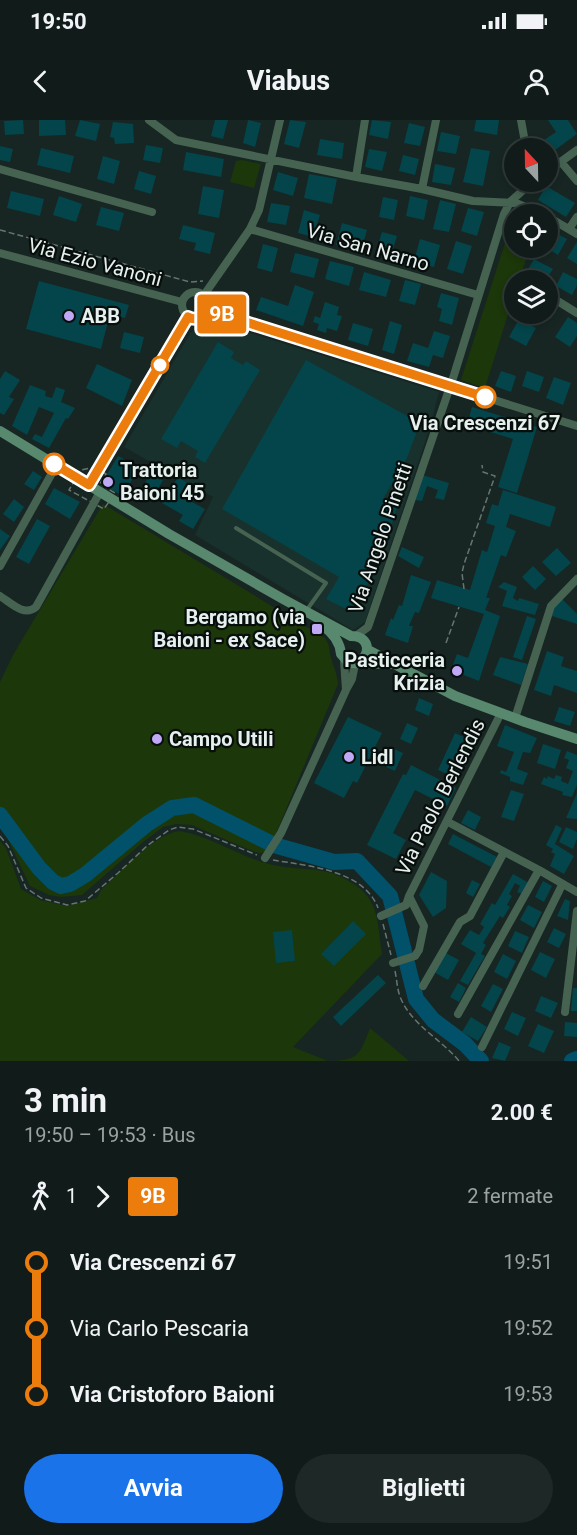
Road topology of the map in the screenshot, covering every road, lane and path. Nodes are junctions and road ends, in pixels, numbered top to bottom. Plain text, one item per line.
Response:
1 (149, 120) edge
2 (280, 120) edge
3 (365, 120) edge
4 (436, 120) edge
5 (521, 120) edge
6 (524, 138) edge
7 (577, 150) edge
8 (270, 159) junction
9 (561, 162) junction
10 (558, 164) edge
11 (0, 169) edge
12 (356, 177) junction
13 (577, 181) edge
14 (422, 189) junction
15 (521, 192) edge
16 (510, 202) junction
17 (515, 204) edge
18 (152, 212) dead end
19 (577, 216) edge
20 (558, 223) edge
21 (250, 229) junction
22 (569, 229) junction
23 (0, 230) edge
24 (577, 234) edge
25 (0, 253) edge
26 (214, 280) junction
27 (204, 295) junction
28 (478, 296) junction
29 (558, 301) edge
30 (182, 303) junction
31 (207, 310) junction
32 (577, 313) edge
33 (188, 317) junction
34 (450, 385) junction
35 (577, 426) edge
36 (0, 431) edge
37 (482, 465) dead end
38 (56, 466) junction
39 (89, 485) junction
40 (100, 492) junction
41 (236, 528) dead end
42 (0, 566) edge
43 (577, 579) edge
44 (464, 589) dead end
45 (0, 596) edge
46 (459, 607) dead end
47 (302, 610) junction
48 (354, 636) junction
49 (446, 643) dead end
50 (340, 647) junction
51 (368, 650) junction
52 (353, 662) junction
53 (393, 664) junction
54 (501, 713) junction
55 (515, 718) junction
56 (577, 739) edge
57 (448, 822) junction
58 (0, 836) edge
59 (504, 852) junction
60 (267, 856) junction
61 (539, 870) junction
62 (562, 885) junction
63 (577, 892) edge
64 (409, 896) junction
65 (577, 911) edge
66 (384, 915) junction
67 (395, 962) junction
68 (423, 986) dead end
69 (565, 1012) dead end
70 (458, 1014) dead end
71 (482, 1047) dead end
72 (459, 1061) edge

1 - 8 street
2 - 8 street
3 - 12 street
4 - 14 street
5 - 6 street
7 - 9 street
8 - 12 street
8 - 21 street
9 - 10 street
9 - 13 street
11 - 18 street
12 - 14 street
14 - 16 street
15 - 16 street, Via Angelo Pinetti
16 - 17 street
16 - 28 street, Via Angelo Pinetti
19 - 22 street
20 - 22 street
21 - 26 street
21 - 28 street, Via San Narno
22 - 24 street
23 - 26 path
25 - 30 street, Via Ezio Vanoni
26 - 27 street
27 - 30 street
27 - 31 street
28 - 34 street, Via Angelo Pinetti
29 - 32 street
30 - 33 street
31 - 33 street
31 - 34 street
33 - 39 street
34 - 35 street
34 - 48 street, Via Angelo Pinetti
36 - 38 street
37 - 44 path
38 - 39 street
38 - 42 street
39 - 40 street
40 - 45 street
40 - 47 street
41 - 47 lane
43 - 55 street
46 - 49 path
47 - 48 street
47 - 50 street
48 - 50 street
48 - 51 street
50 - 52 street
51 - 52 street
51 - 53 street
52 - 53 street
52 - 60 street
53 - 54 street
54 - 55 street
54 - 57 street, Via Paolo Berlendis
55 - 56 street
57 - 59 street
57 - 64 street, Via Paolo Berlendis
58 - 60 path
59 - 61 street
59 - 68 street
60 - 66 path
61 - 62 street
61 - 70 street
62 - 63 street
62 - 71 street
64 - 66 street, Via Paolo Berlendis
64 - 67 street, Via Paolo Berlendis
65 - 69 street
66 - 67 path
67 - 72 path

